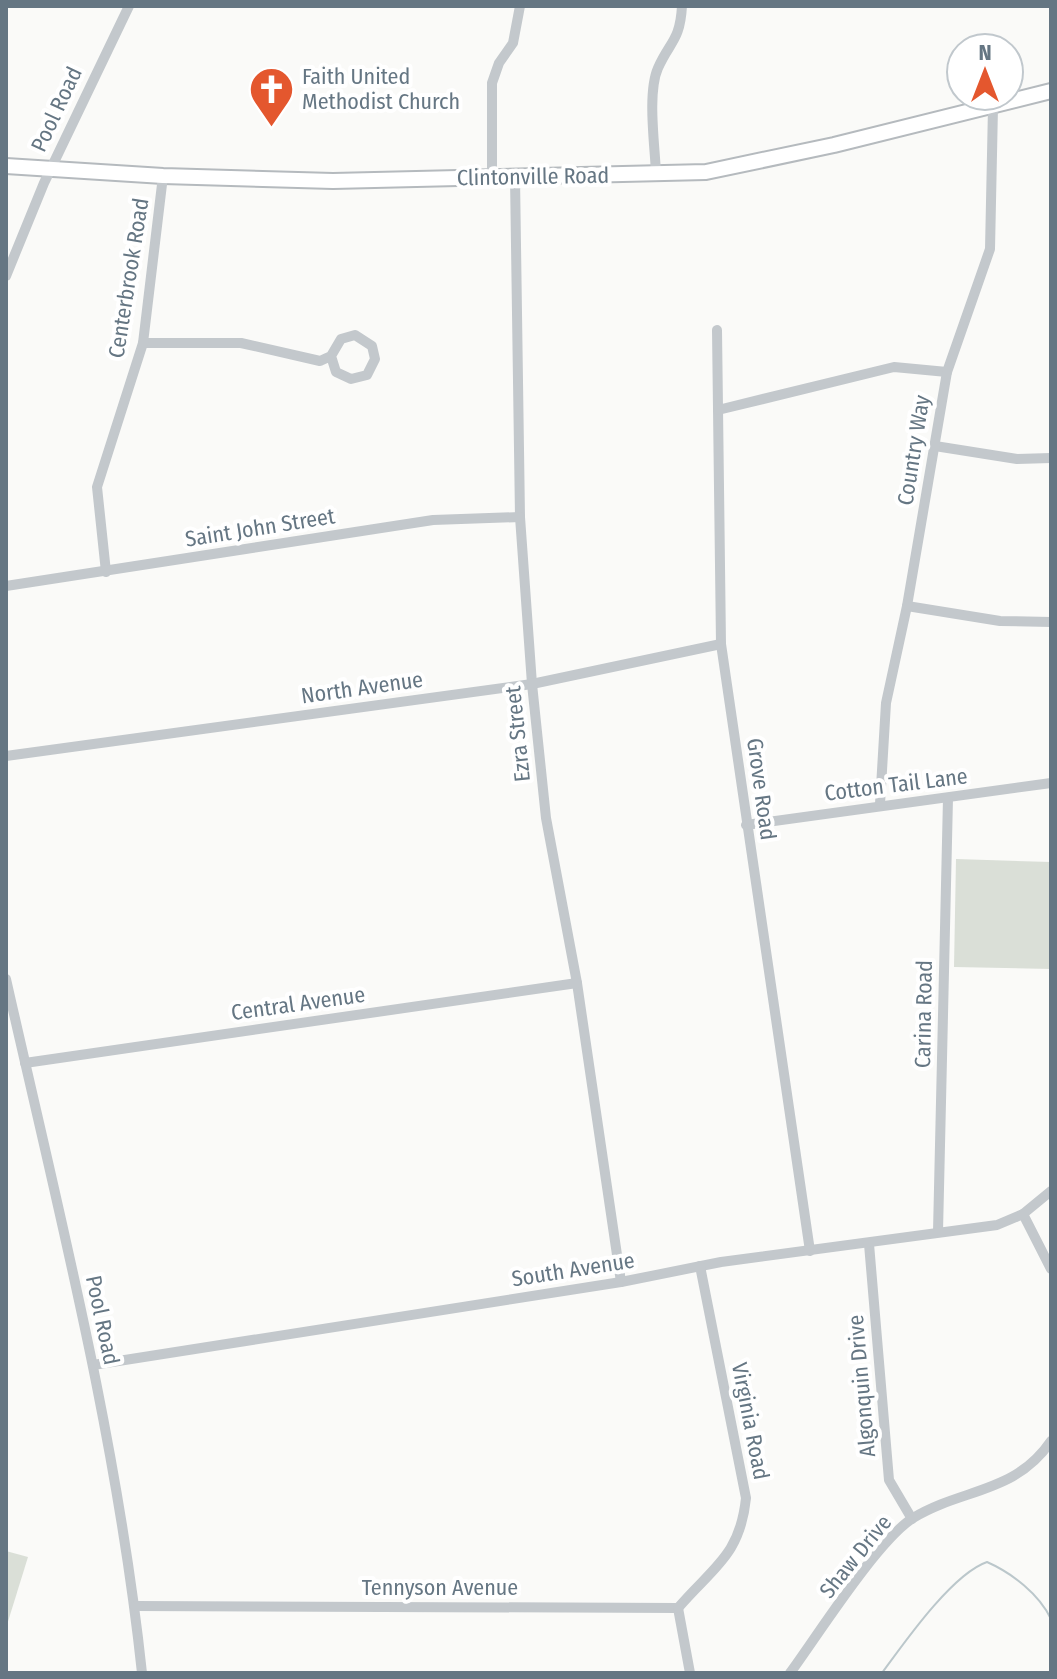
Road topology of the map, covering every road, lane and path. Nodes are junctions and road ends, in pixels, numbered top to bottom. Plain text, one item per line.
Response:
1 (129, 6) edge
2 (520, 6) edge
3 (682, 6) edge
4 (1051, 91) edge
5 (1025, 98) edge
6 (972, 112) edge
7 (993, 112) edge
8 (6, 166) edge
9 (50, 169) junction
10 (656, 174) junction
11 (163, 176) junction
12 (492, 177) junction
13 (515, 177) junction
14 (6, 276) edge
15 (717, 330) dead end
16 (143, 343) junction
17 (331, 356) junction
18 (947, 372) junction
19 (718, 410) junction
20 (935, 446) junction
21 (1051, 458) edge
22 (520, 517) junction
23 (106, 572) junction
24 (6, 586) edge
25 (907, 606) junction
26 (1051, 622) edge
27 (721, 644) junction
28 (532, 684) junction
29 (6, 756) edge
30 (1051, 783) edge
31 (948, 798) junction
32 (880, 804) junction
33 (746, 825) junction
34 (6, 979) edge
35 (577, 983) junction
36 (25, 1063) junction
37 (1051, 1191) edge
38 (1023, 1214) junction
39 (938, 1232) junction
40 (869, 1244) junction
41 (810, 1251) junction
42 (700, 1266) junction
43 (1051, 1269) edge
44 (621, 1282) junction
45 (93, 1365) junction
46 (1051, 1441) edge
47 (912, 1519) junction
48 (135, 1606) junction
49 (678, 1608) junction
50 (142, 1673) edge
51 (690, 1673) edge
52 (790, 1673) edge

1 - 9 street, Pool Road
2 - 12 street
3 - 10 street
4 - 5 main road, Clintonville Road
6 - 10 main road, Clintonville Road
7 - 18 street, Country Way
8 - 9 main road, Clintonville Road
9 - 11 main road, Clintonville Road
9 - 14 street, Pool Road
10 - 13 main road, Clintonville Road
11 - 12 main road, Clintonville Road
11 - 16 street, Centerbrook Road
12 - 13 main road, Clintonville Road
13 - 22 street, Ezra Street
15 - 19 street, Grove Road
16 - 17 street
16 - 23 street, Centerbrook Road
17 - 17 street
18 - 19 street
18 - 20 street, Country Way
19 - 27 street, Grove Road
20 - 21 street
20 - 25 street, Country Way
22 - 23 street, Saint John Street
22 - 28 street, Ezra Street
23 - 24 street, Saint John Street
25 - 26 street
25 - 32 street, Country Way
27 - 28 street, North Avenue
27 - 33 street, Grove Road
28 - 29 street, North Avenue
28 - 35 street, Ezra Street
30 - 31 street, Cotton Tail Lane
31 - 32 street, Cotton Tail Lane
31 - 39 street, Carina Road
32 - 33 street, Cotton Tail Lane
33 - 41 street, Grove Road
34 - 36 street, Pool Road
35 - 36 street, Central Avenue
35 - 44 street, Ezra Street
36 - 45 street, Pool Road
37 - 38 street, South Avenue
38 - 39 street, South Avenue
38 - 43 street
39 - 40 street, South Avenue
40 - 41 street, South Avenue
40 - 47 street, Algonquin Drive
41 - 42 street, South Avenue
42 - 44 street, South Avenue
42 - 49 street, Virginia Road
44 - 45 street, South Avenue
45 - 48 street, Pool Road
46 - 47 street, Shaw Drive
47 - 52 street, Shaw Drive
48 - 49 street, Tennyson Avenue
48 - 50 street, Pool Road
49 - 51 street

